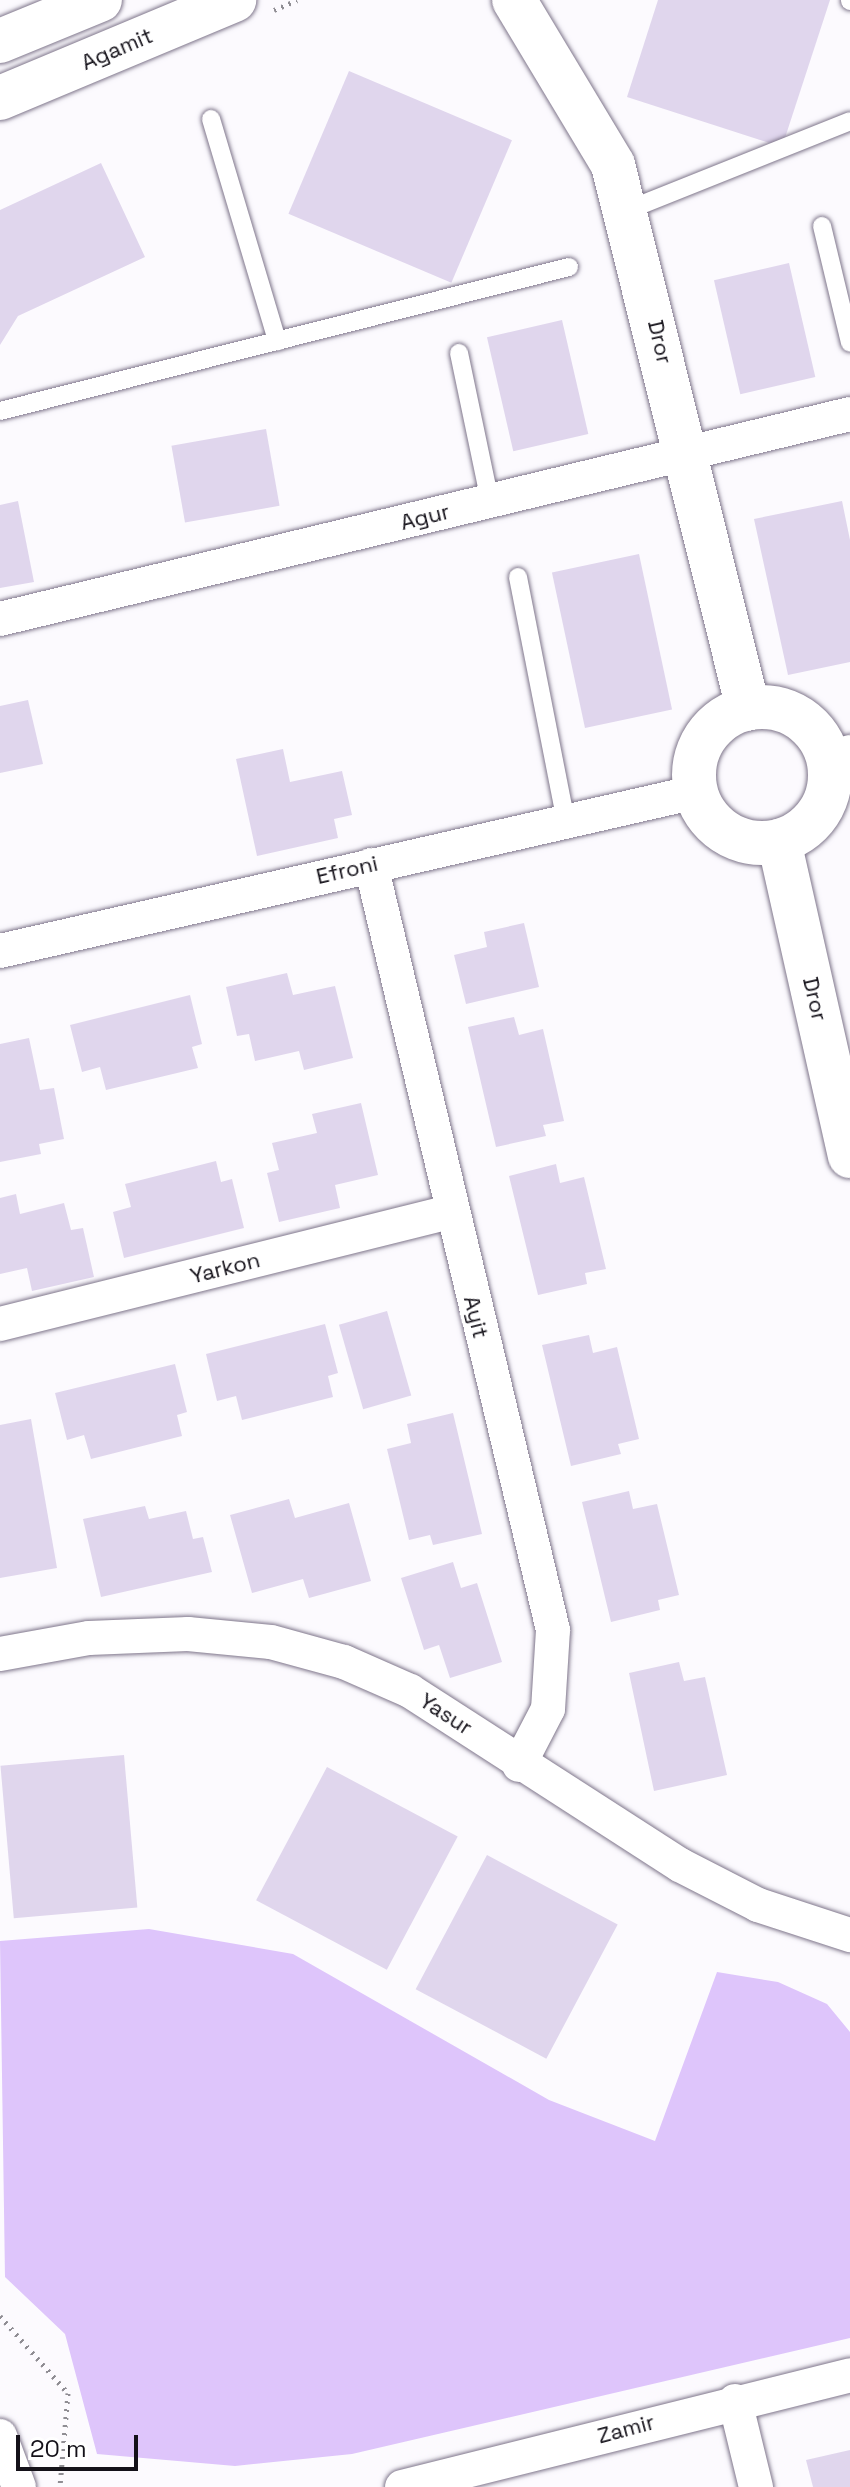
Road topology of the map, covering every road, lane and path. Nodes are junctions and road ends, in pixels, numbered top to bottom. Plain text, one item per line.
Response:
1 (100, 0) edge
2 (234, 0) edge
3 (514, 0) edge
4 (0, 41) edge
5 (0, 98) edge
6 (211, 119) dead end
7 (850, 121) edge
8 (628, 210) junction
9 (822, 226) dead end
10 (569, 267) dead end
11 (277, 341) junction
12 (850, 343) edge
13 (459, 353) dead end
14 (0, 411) edge
15 (850, 414) edge
16 (687, 454) junction
17 (490, 501) junction
18 (518, 577) dead end
19 (0, 619) edge
20 (748, 708) junction
21 (839, 755) edge
22 (696, 792) junction
23 (566, 821) junction
24 (779, 841) junction
25 (371, 865) junction
26 (0, 951) edge
27 (850, 1156) edge
28 (450, 1212) junction
29 (0, 1324) edge
30 (0, 1654) edge
31 (519, 1765) junction
32 (850, 1935) edge
33 (0, 2316) edge
34 (850, 2375) edge
35 (735, 2401) junction
36 (0, 2436) edge
37 (436, 2483) edge
38 (19, 2487) edge
39 (60, 2487) edge
40 (402, 2487) edge
41 (756, 2487) edge

1 - 4 street
2 - 5 street, Agamit
3 - 8 street, Dror
6 - 11 lane
7 - 8 lane
8 - 16 street, Dror
9 - 12 lane
10 - 11 lane
11 - 14 lane
13 - 17 lane
15 - 16 street, Agur
16 - 17 street, Agur
16 - 20 street, Dror
17 - 19 street, Agur
18 - 23 lane
20 - 21 street
20 - 22 street
21 - 24 street
22 - 23 street, Efroni
22 - 24 street
23 - 25 street, Efroni
24 - 27 street, Dror
25 - 26 street, Efroni
25 - 28 street, Ayit
28 - 29 street, Yarkon
28 - 31 street, Ayit
30 - 31 street, Yasur
31 - 32 street, Yasur
33 - 39 path
34 - 35 street, Zamir
35 - 37 street, Zamir
35 - 41 street
36 - 38 street
37 - 40 street, Zamir

